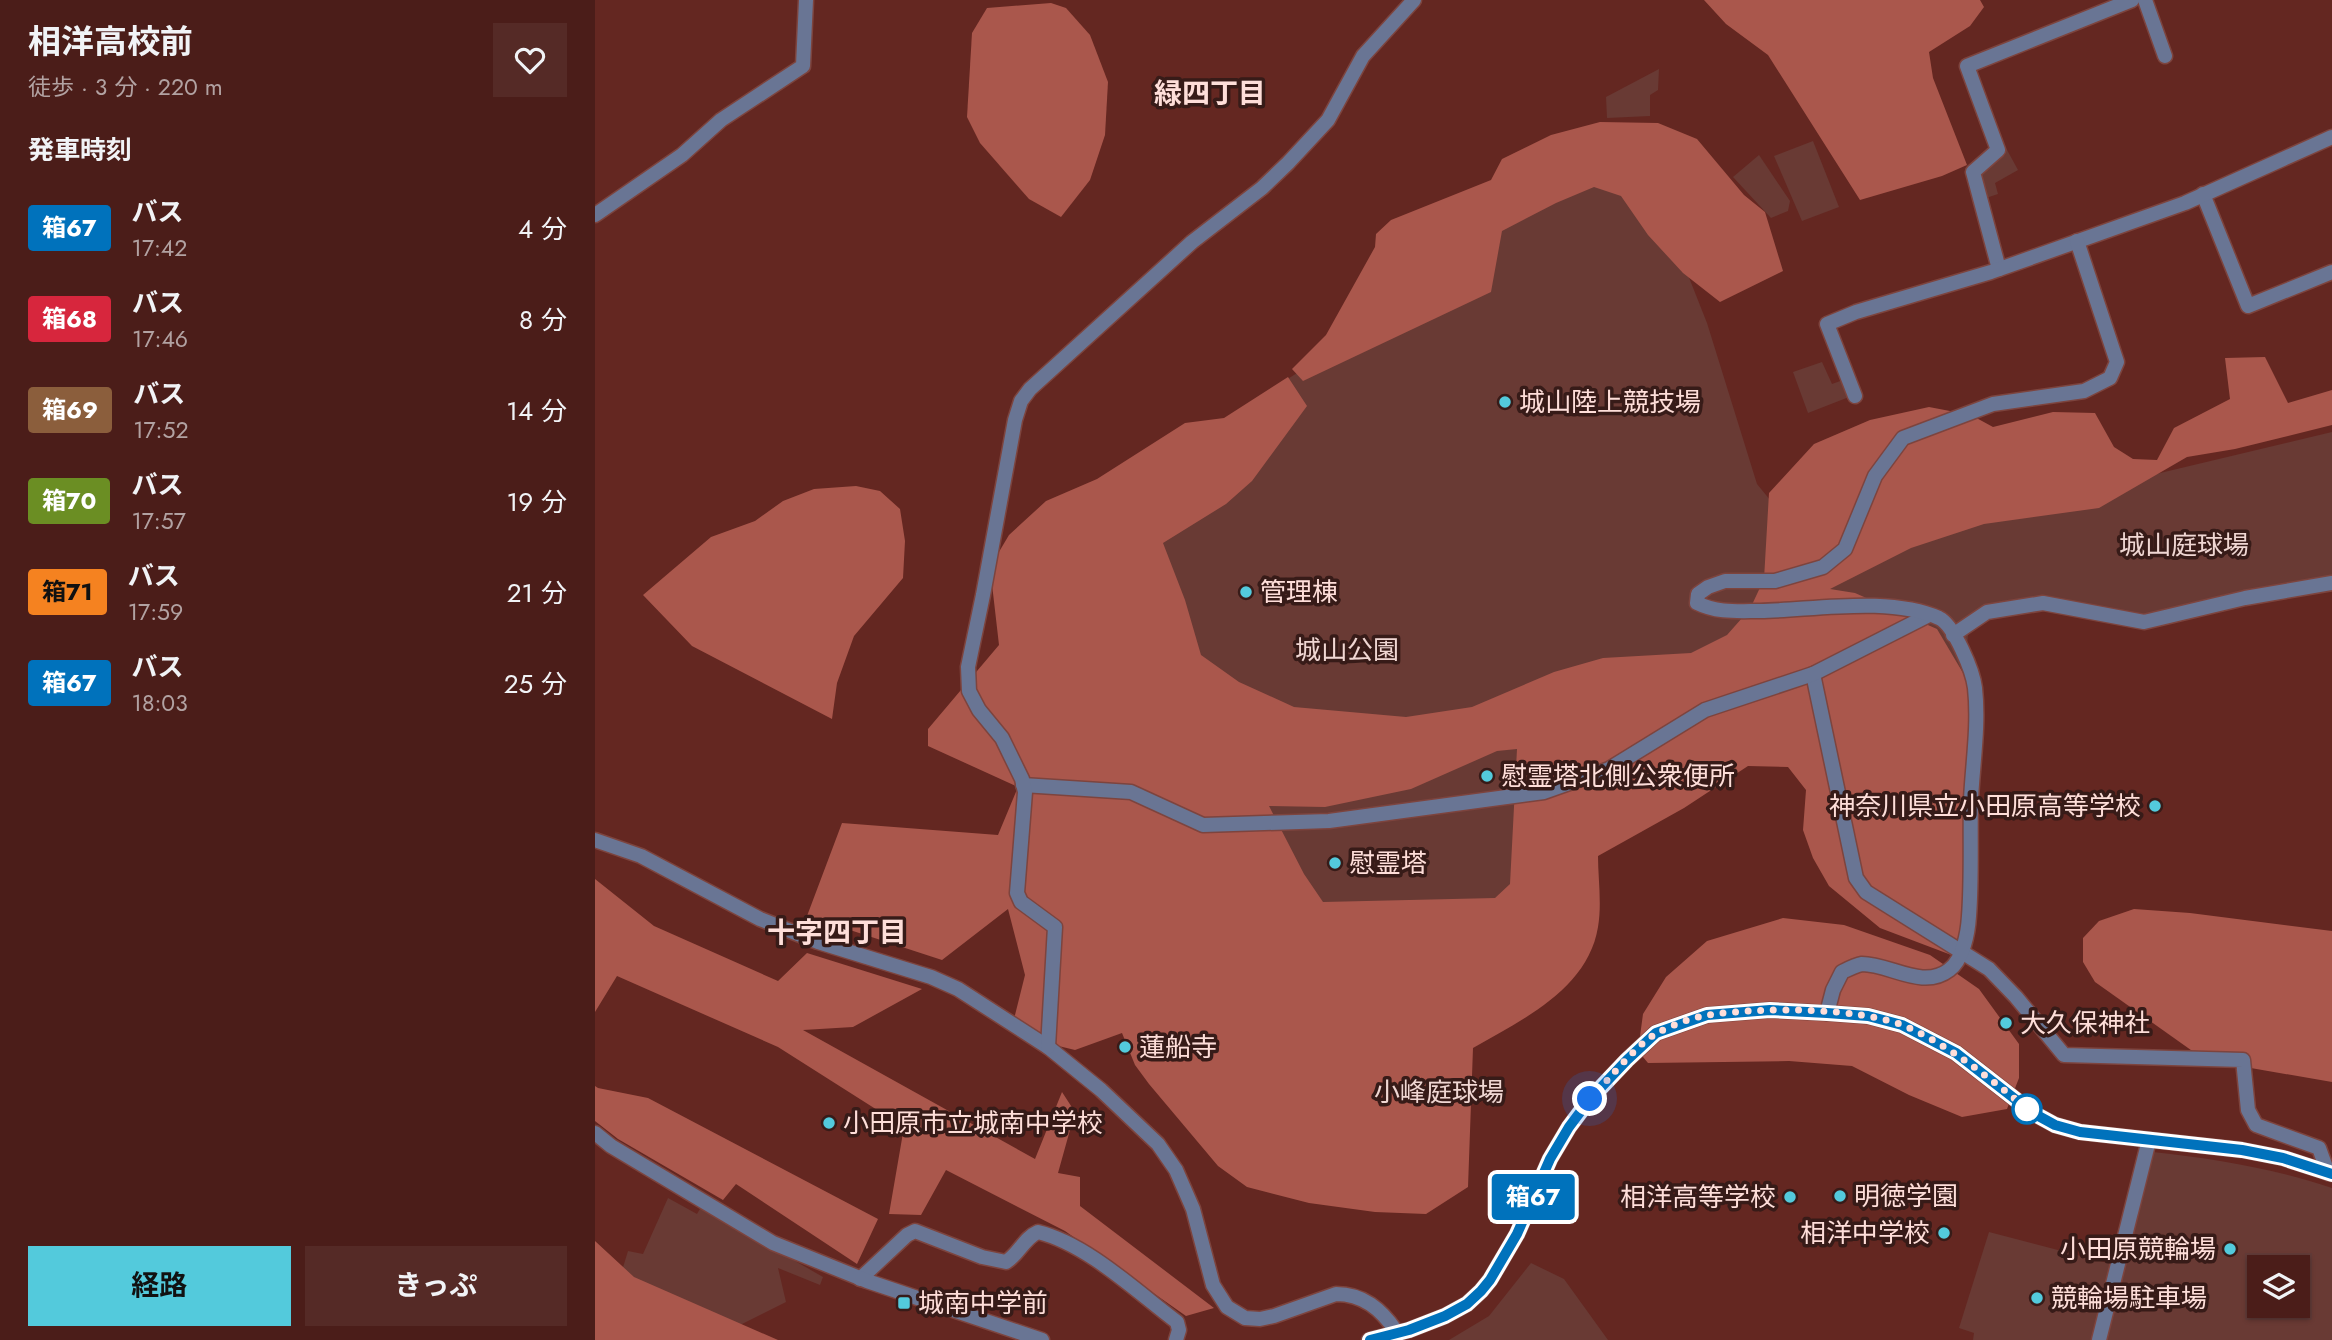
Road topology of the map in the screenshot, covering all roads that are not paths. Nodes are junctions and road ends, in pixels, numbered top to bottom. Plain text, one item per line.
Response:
1 (806, 0) edge
2 (1414, 0) edge
3 (2132, 0) edge
4 (2145, 0) edge
5 (2165, 56) dead end
6 (2332, 136) edge
7 (2203, 194) junction
8 (595, 215) edge
9 (2077, 241) junction
10 (1999, 269) junction
11 (2332, 272) edge
12 (1855, 396) dead end
13 (2332, 583) edge
14 (1929, 615) junction
15 (1953, 635) junction
16 (1813, 674) junction
17 (1023, 785) junction
18 (595, 840) edge
19 (1962, 950) junction
20 (1827, 1013) junction
21 (1048, 1047) junction
22 (595, 1133) edge
23 (2149, 1140) junction
24 (2330, 1173) edge
25 (860, 1279) junction
26 (1407, 1334) edge
27 (1040, 1340) edge
28 (1176, 1340) edge
29 (1369, 1340) edge
30 (2099, 1340) edge

1 - 8 street
2 - 17 street
3 - 10 street
4 - 5 street
6 - 7 street
7 - 9 street
7 - 11 street
9 - 10 street
9 - 14 street
10 - 12 street
13 - 15 street
14 - 15 street
14 - 16 street
15 - 19 street
16 - 17 street
16 - 19 street
17 - 21 street
18 - 21 street
19 - 20 street
19 - 24 street
20 - 23 street
20 - 26 street
21 - 26 street
22 - 25 street
23 - 24 street
23 - 30 street
25 - 27 street
25 - 28 street
26 - 29 street

